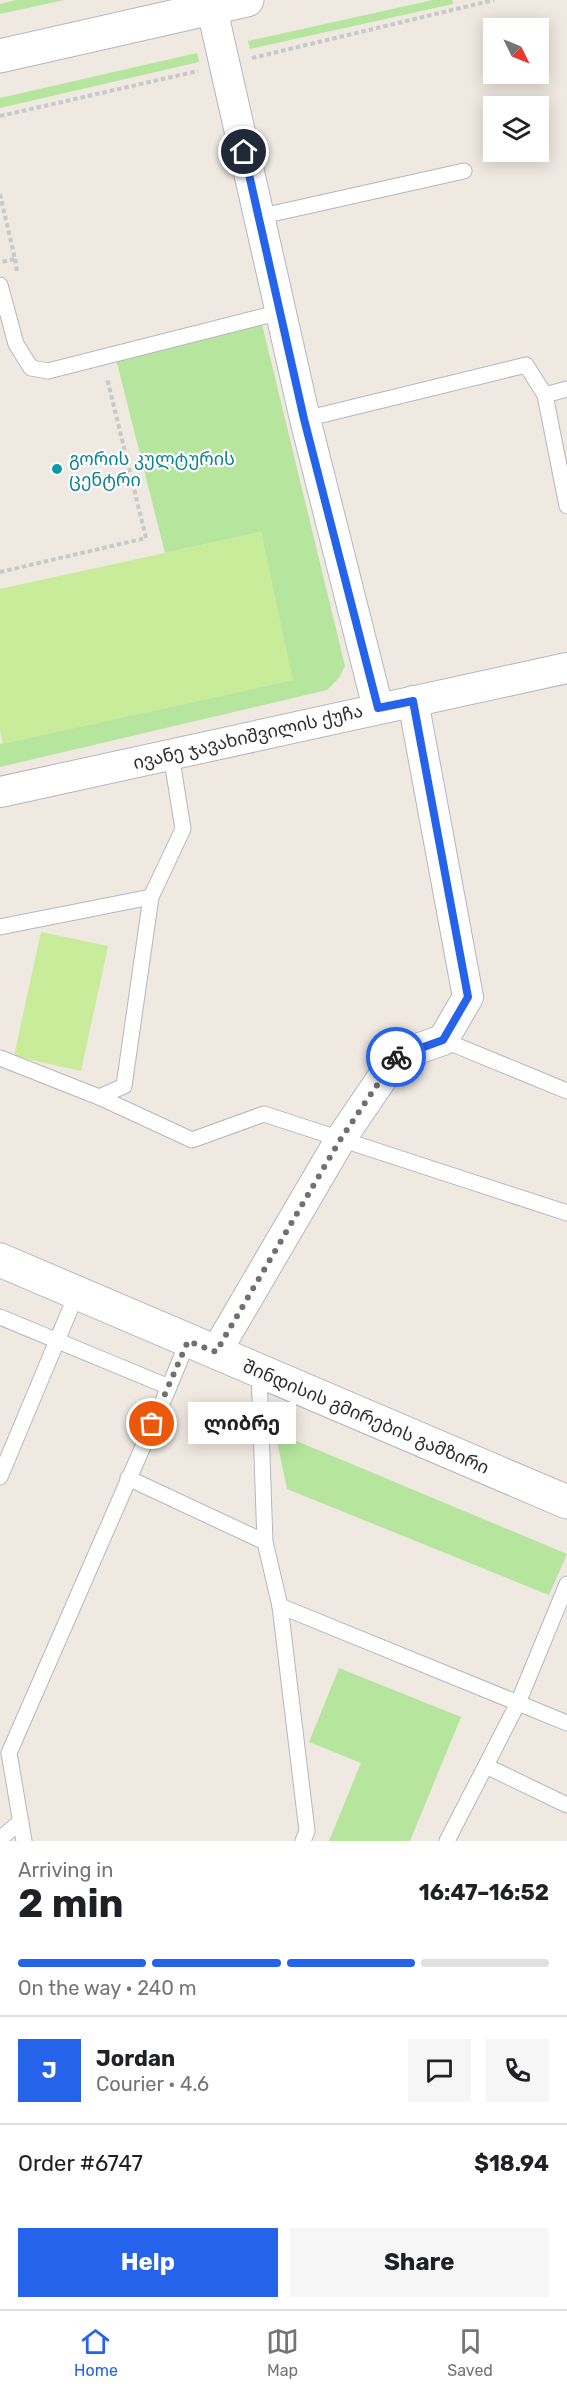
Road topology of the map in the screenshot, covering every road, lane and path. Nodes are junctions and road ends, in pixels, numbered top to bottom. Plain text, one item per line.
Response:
1 (247, 0) edge
2 (211, 4) edge
3 (0, 56) edge
4 (464, 171) dead end
5 (0, 194) edge
6 (258, 217) junction
7 (15, 259) junction
8 (0, 262) edge
9 (20, 282) dead end
10 (0, 285) edge
11 (280, 312) junction
12 (102, 358) junction
13 (567, 389) edge
14 (544, 395) junction
15 (304, 419) junction
16 (567, 506) edge
17 (0, 572) edge
18 (567, 668) edge
19 (413, 701) junction
20 (378, 708) junction
21 (171, 754) junction
22 (0, 792) edge
23 (151, 897) junction
24 (0, 927) edge
25 (443, 1040) junction
26 (0, 1058) edge
27 (567, 1090) edge
28 (99, 1097) junction
29 (340, 1140) junction
30 (567, 1213) edge
31 (0, 1260) edge
32 (77, 1293) junction
33 (0, 1317) edge
34 (57, 1341) junction
35 (202, 1346) junction
36 (260, 1371) junction
37 (168, 1387) junction
38 (0, 1477) edge
39 (128, 1478) junction
40 (567, 1502) edge
41 (265, 1542) junction
42 (567, 1584) edge
43 (280, 1606) junction
44 (518, 1703) junction
45 (567, 1723) edge
46 (486, 1766) junction
47 (567, 1805) edge
48 (21, 1821) junction
49 (0, 1839) edge
50 (24, 1841) edge
51 (303, 1841) edge
52 (447, 1841) edge

1 - 2 main road
2 - 3 main road
2 - 6 street
4 - 6 lane
5 - 7 path
6 - 11 street
7 - 8 path
7 - 9 path
10 - 12 lane
11 - 12 lane
11 - 15 street
12 - 17 path
13 - 14 lane
14 - 15 lane
14 - 16 lane
15 - 20 street
18 - 19 street, ივანე ჯავახიშვილის ქუჩა
19 - 20 street, ივანე ჯავახიშვილის ქუჩა
19 - 25 street
20 - 21 street, ივანე ჯავახიშვილის ქუჩა
21 - 22 street, ივანე ჯავახიშვილის ქუჩა
21 - 23 lane
23 - 24 lane
23 - 28 lane
25 - 27 lane
25 - 29 street
26 - 28 lane
28 - 29 lane
29 - 30 lane
29 - 35 street
31 - 32 main road, შინდისის გმირების გამზირი
32 - 34 lane
32 - 35 main road, შინდისის გმირების გამზირი
33 - 34 lane
34 - 37 lane
34 - 38 lane
35 - 36 main road, შინდისის გმირების გამზირი
35 - 37 lane
36 - 40 main road, შინდისის გმირების გამზირი
36 - 41 lane
37 - 39 lane
39 - 41 lane
39 - 48 lane
41 - 43 lane
42 - 44 lane
43 - 44 lane
43 - 51 lane
44 - 45 lane
44 - 46 lane
46 - 47 lane
46 - 52 lane
48 - 49 lane
48 - 50 lane

